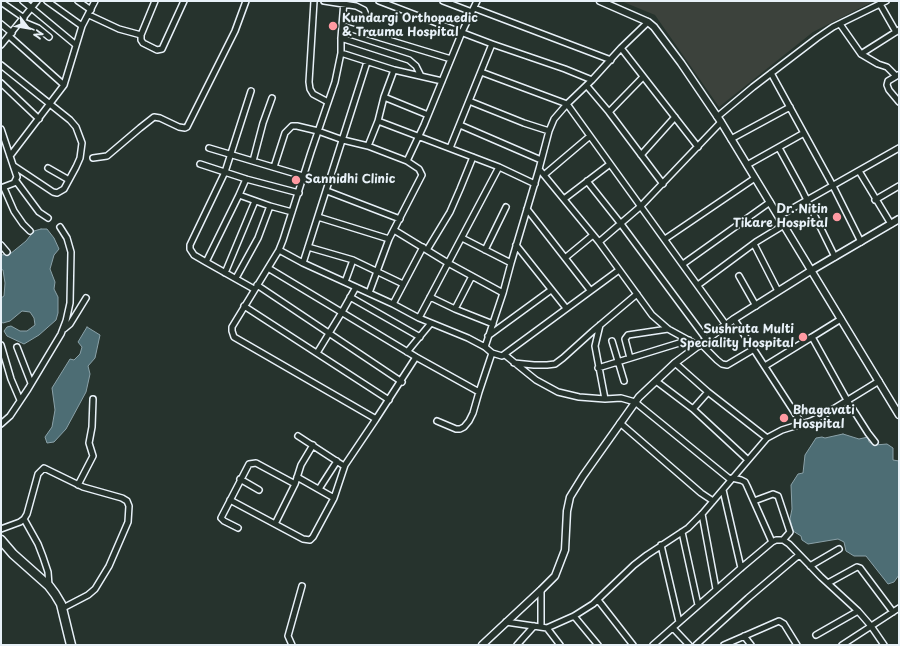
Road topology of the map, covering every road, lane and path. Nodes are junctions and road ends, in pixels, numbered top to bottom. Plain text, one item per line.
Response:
1 (23, 1) edge
2 (37, 1) edge
3 (47, 1) edge
4 (78, 1) edge
5 (96, 1) edge
6 (155, 1) edge
7 (184, 1) edge
8 (246, 1) edge
9 (314, 1) edge
10 (324, 1) edge
11 (379, 1) edge
12 (443, 1) edge
13 (477, 1) edge
14 (600, 1) edge
15 (886, 1) edge
16 (1, 2) edge
17 (343, 2) edge
18 (880, 4) junction
19 (32, 8) junction
20 (473, 10) junction
21 (90, 13) junction
22 (367, 17) dead end
23 (22, 20) junction
24 (648, 22) junction
25 (1, 24) edge
26 (840, 24) junction
27 (82, 26) junction
28 (342, 26) junction
29 (898, 31) edge
30 (462, 32) junction
31 (10, 34) junction
32 (141, 35) junction
33 (49, 37) dead end
34 (341, 38) junction
35 (492, 44) junction
36 (1, 45) edge
37 (76, 45) junction
38 (621, 48) junction
39 (341, 53) junction
40 (861, 54) junction
41 (451, 59) junction
42 (611, 60) junction
43 (367, 62) junction
44 (1, 66) edge
45 (394, 70) junction
46 (481, 72) junction
47 (771, 73) junction
48 (898, 75) edge
49 (421, 76) junction
50 (643, 77) junction
51 (592, 80) junction
52 (442, 81) junction
53 (1, 84) edge
54 (64, 85) junction
55 (587, 86) junction
56 (251, 92) dead end
57 (384, 97) junction
58 (272, 98) dead end
59 (469, 101) junction
60 (328, 102) junction
61 (899, 102) edge
62 (49, 103) junction
63 (567, 104) junction
64 (790, 107) junction
65 (609, 112) junction
66 (428, 115) junction
67 (675, 117) junction
68 (39, 118) junction
69 (719, 120) junction
70 (378, 121) junction
71 (460, 124) junction
72 (1, 129) edge
73 (548, 131) junction
74 (318, 132) junction
75 (804, 133) junction
76 (590, 136) junction
77 (419, 137) junction
78 (731, 139) junction
79 (343, 140) junction
80 (368, 146) junction
81 (698, 147) junction
82 (209, 148) dead end
83 (450, 148) junction
84 (779, 148) junction
85 (899, 148) edge
86 (230, 154) junction
87 (642, 155) junction
88 (10, 156) junction
89 (473, 157) junction
90 (93, 158) dead end
91 (541, 160) junction
92 (253, 161) junction
93 (408, 161) junction
94 (200, 164) dead end
95 (610, 164) junction
96 (747, 165) junction
97 (14, 166) junction
98 (274, 167) junction
99 (499, 167) junction
100 (48, 168) dead end
101 (539, 169) junction
102 (859, 171) junction
103 (225, 172) junction
104 (544, 175) junction
105 (303, 176) junction
106 (755, 178) junction
107 (246, 179) junction
108 (69, 180) junction
109 (16, 181) junction
110 (588, 181) junction
111 (535, 184) junction
112 (663, 184) junction
113 (833, 186) junction
114 (899, 186) edge
115 (2, 188) edge
116 (326, 191) junction
117 (298, 193) junction
118 (239, 195) junction
119 (564, 199) junction
120 (807, 200) junction
121 (875, 200) junction
122 (256, 201) junction
123 (770, 202) junction
124 (270, 206) junction
125 (641, 206) junction
126 (506, 207) dead end
127 (527, 209) junction
128 (292, 212) junction
129 (779, 216) junction
130 (318, 217) junction
131 (48, 218) dead end
132 (400, 219) junction
133 (899, 219) edge
134 (621, 224) junction
135 (891, 224) junction
136 (784, 225) junction
137 (60, 227) dead end
138 (394, 230) junction
139 (30, 231) dead end
140 (593, 235) junction
141 (462, 238) junction
142 (390, 239) junction
143 (665, 239) junction
144 (599, 242) junction
145 (860, 242) junction
146 (754, 244) junction
147 (1, 245) edge
148 (516, 245) junction
149 (308, 247) junction
150 (425, 249) junction
151 (279, 250) junction
152 (485, 250) junction
153 (7, 252) dead end
154 (835, 257) junction
155 (565, 258) junction
156 (353, 260) junction
157 (206, 262) junction
158 (303, 262) junction
159 (448, 263) junction
160 (510, 263) junction
161 (683, 264) junction
162 (268, 268) junction
163 (619, 270) junction
164 (812, 270) junction
165 (377, 271) junction
166 (225, 273) junction
167 (472, 276) junction
168 (739, 276) dead end
169 (236, 278) junction
170 (345, 282) junction
171 (403, 284) junction
172 (698, 286) junction
173 (256, 287) junction
174 (356, 287) junction
175 (551, 290) junction
176 (590, 290) junction
177 (778, 291) junction
178 (503, 292) junction
179 (369, 293) junction
180 (637, 294) junction
181 (350, 297) junction
182 (430, 297) junction
183 (86, 298) dead end
184 (393, 304) junction
185 (244, 306) junction
186 (756, 306) junction
187 (566, 308) junction
188 (455, 309) junction
189 (342, 312) junction
190 (418, 318) junction
191 (734, 319) junction
192 (841, 319) junction
193 (431, 323) junction
194 (493, 324) junction
195 (600, 325) junction
196 (726, 325) junction
197 (668, 329) junction
198 (63, 330) junction
199 (329, 333) junction
200 (488, 336) junction
201 (420, 337) junction
202 (812, 337) junction
203 (689, 340) junction
204 (612, 341) dead end
205 (702, 343) junction
206 (1, 345) edge
207 (485, 346) junction
208 (17, 347) dead end
209 (754, 349) junction
210 (408, 352) junction
211 (492, 352) junction
212 (317, 353) junction
213 (505, 355) junction
214 (416, 357) junction
215 (630, 358) junction
216 (512, 362) junction
217 (618, 362) junction
218 (675, 363) junction
219 (765, 366) junction
220 (598, 368) junction
221 (624, 381) dead end
222 (656, 381) junction
223 (879, 381) junction
224 (402, 382) junction
225 (31, 383) junction
226 (479, 392) junction
227 (708, 392) junction
228 (93, 399) dead end
229 (605, 399) junction
230 (20, 400) junction
231 (389, 400) junction
232 (846, 400) junction
233 (635, 402) junction
234 (693, 409) junction
235 (899, 415) edge
236 (376, 419) junction
237 (437, 421) dead end
238 (620, 423) junction
239 (1, 424) edge
240 (802, 424) junction
241 (298, 436) dead end
242 (767, 438) junction
243 (875, 442) dead end
244 (313, 445) junction
245 (747, 459) junction
246 (337, 461) junction
247 (344, 466) junction
248 (297, 478) junction
249 (240, 479) junction
250 (731, 479) junction
251 (295, 484) junction
252 (78, 485) junction
253 (319, 489) junction
254 (259, 490) dead end
255 (723, 490) junction
256 (334, 498) junction
257 (230, 500) junction
258 (713, 501) junction
259 (754, 501) junction
260 (702, 514) junction
261 (24, 520) junction
262 (275, 524) junction
263 (238, 528) dead end
264 (1, 529) edge
265 (682, 532) junction
266 (1, 540) edge
267 (783, 540) junction
268 (772, 542) junction
269 (661, 545) junction
270 (839, 549) dead end
271 (800, 555) junction
272 (810, 566) junction
273 (741, 568) junction
274 (828, 583) junction
275 (49, 586) junction
276 (302, 586) dead end
277 (716, 589) junction
278 (541, 590) junction
279 (598, 600) junction
280 (698, 605) junction
281 (63, 608) junction
282 (899, 608) edge
283 (858, 611) junction
284 (893, 612) junction
285 (574, 616) junction
286 (506, 622) junction
287 (679, 622) junction
288 (534, 626) junction
289 (871, 626) junction
290 (544, 628) junction
291 (673, 628) junction
292 (816, 635) dead end
293 (553, 636) junction
294 (744, 636) junction
295 (70, 645) edge
296 (292, 645) edge
297 (482, 645) edge
298 (518, 645) edge
299 (554, 645) edge
300 (560, 645) edge
301 (598, 645) edge
302 (633, 645) edge
303 (653, 645) edge
304 (689, 645) edge
305 (696, 645) edge
306 (724, 645) edge
307 (751, 645) edge
308 (797, 645) edge
309 (842, 645) edge
310 (884, 645) edge

1 - 19 street
2 - 19 street
3 - 27 street
4 - 21 street
5 - 21 street
6 - 32 street
7 - 32 street
8 - 90 street
9 - 60 street
10 - 17 street
11 - 30 street
12 - 20 street
13 - 20 street
14 - 24 street
15 - 18 street
16 - 23 street
17 - 22 street
17 - 28 street
18 - 26 street
18 - 29 street
19 - 23 street
19 - 37 street
20 - 30 street
20 - 42 street
21 - 27 street
21 - 32 street
23 - 31 street
23 - 33 street
24 - 38 street
24 - 69 street
25 - 31 street
26 - 40 street
26 - 47 street
27 - 37 street
28 - 34 street
28 - 41 street
29 - 40 street
30 - 35 street
30 - 41 street
31 - 36 street
31 - 54 street
34 - 39 street
34 - 49 street
35 - 46 street
35 - 51 street
37 - 54 street
38 - 42 street
38 - 50 street
39 - 43 street
39 - 60 street
40 - 48 street
41 - 52 street
42 - 51 street
43 - 45 street
43 - 79 street
44 - 62 street
45 - 49 street
45 - 57 street
46 - 59 street
46 - 63 street
47 - 64 street
47 - 69 street
48 - 61 street
49 - 52 street
50 - 65 street
50 - 67 street
51 - 55 street
52 - 66 street
53 - 68 street
54 - 62 street
55 - 63 street
55 - 65 street
56 - 86 street
57 - 66 street
57 - 70 street
58 - 92 street
59 - 71 street
59 - 73 street
60 - 74 street
62 - 68 street
62 - 108 street
63 - 73 street
63 - 76 street
64 - 75 street
64 - 78 street
65 - 87 street
66 - 77 street
67 - 81 street
67 - 87 street
68 - 88 street
69 - 78 street
69 - 81 street
70 - 77 street
70 - 80 street
71 - 83 street
71 - 91 street
72 - 88 street
73 - 91 street
74 - 79 street
74 - 98 street
74 - 105 street
75 - 84 street
75 - 113 street
76 - 95 street
76 - 104 street
77 - 83 street
77 - 93 street
78 - 96 street
79 - 80 street
79 - 116 street
80 - 93 street
81 - 112 street
82 - 86 street
83 - 89 street
84 - 96 street
84 - 120 street
85 - 102 street
86 - 92 street
86 - 103 street
87 - 112 street
88 - 97 street
89 - 99 street
89 - 150 street
91 - 101 street
92 - 98 street
93 - 132 street
94 - 103 street
95 - 110 street
95 - 125 street
96 - 106 street
97 - 108 street
97 - 109 street
98 - 105 street
99 - 111 street
99 - 141 street
100 - 108 street
101 - 104 street
101 - 111 street
102 - 113 street
102 - 121 street
103 - 107 street
103 - 157 street
104 - 119 street
105 - 117 street
106 - 123 street
106 - 143 street
107 - 117 street
107 - 118 street
109 - 115 street
109 - 131 street
110 - 119 street
110 - 134 street
111 - 127 street
112 - 125 street
113 - 120 street
113 - 145 street
114 - 121 street
115 - 139 street
116 - 130 street
116 - 132 street
117 - 128 street
118 - 122 street
118 - 157 street
119 - 140 street
120 - 129 street
120 - 154 street
121 - 135 street
122 - 124 street
122 - 166 street
123 - 129 street
123 - 161 street
124 - 128 street
124 - 169 street
125 - 134 street
125 - 143 street
126 - 152 street
127 - 148 street
127 - 155 street
128 - 151 street
129 - 136 street
130 - 142 street
130 - 149 street
132 - 138 street
133 - 135 street
134 - 144 street
134 - 205 street
135 - 145 street
136 - 146 street
136 - 164 street
137 - 198 street
138 - 142 street
138 - 150 street
140 - 144 street
140 - 155 street
141 - 152 street
141 - 159 street
142 - 165 street
143 - 161 street
144 - 163 street
145 - 154 street
146 - 172 street
146 - 177 street
147 - 153 street
148 - 160 street
148 - 175 street
149 - 156 street
149 - 158 street
150 - 159 street
150 - 171 street
151 - 158 street
151 - 162 street
152 - 160 street
154 - 164 street
155 - 176 street
156 - 165 street
156 - 170 street
157 - 166 street
158 - 170 street
159 - 167 street
159 - 182 street
160 - 178 street
161 - 172 street
162 - 173 street
162 - 189 street
163 - 176 street
163 - 180 street
164 - 177 street
164 - 192 street
165 - 171 street
165 - 179 street
166 - 169 street
167 - 178 street
167 - 188 street
168 - 186 street
169 - 173 street
170 - 174 street
171 - 184 street
172 - 196 street
173 - 185 street
173 - 199 street
174 - 179 street
174 - 181 street
175 - 187 street
175 - 200 street
176 - 187 street
177 - 186 street
178 - 194 street
179 - 184 street
180 - 195 street
180 - 197 street
181 - 189 street
181 - 201 street
182 - 188 street
182 - 190 street
183 - 198 street
184 - 190 street
185 - 212 street
185 - 236 street
186 - 191 street
187 - 213 street
188 - 194 street
189 - 199 street
189 - 210 street
190 - 193 street
191 - 196 street
191 - 209 street
192 - 202 street
192 - 223 street
193 - 201 street
193 - 207 street
194 - 200 street
195 - 216 street
195 - 220 street
196 - 205 street
197 - 203 street
197 - 215 street
198 - 225 street
199 - 212 street
199 - 224 street
200 - 207 street
201 - 210 street
202 - 219 street
202 - 232 street
203 - 205 street
203 - 215 street
204 - 217 street
205 - 209 street
205 - 218 street
206 - 230 street
207 - 211 street
208 - 225 street
209 - 219 street
210 - 214 street
211 - 213 street
211 - 226 street
212 - 231 street
213 - 216 street
214 - 224 street
214 - 226 street
215 - 217 street
216 - 229 street
217 - 220 street
217 - 221 street
218 - 222 street
218 - 227 street
219 - 240 street
220 - 229 street
222 - 233 street
222 - 234 street
223 - 232 street
223 - 235 street
224 - 231 street
225 - 230 street
226 - 237 street
227 - 234 street
227 - 242 street
228 - 252 street
229 - 233 street
230 - 239 street
231 - 236 street
232 - 240 street
232 - 243 street
233 - 238 street
233 - 250 street
234 - 245 street
236 - 247 street
238 - 258 street
238 - 278 street
240 - 242 street
241 - 244 street
242 - 245 street
244 - 246 street
244 - 248 street
245 - 250 street
246 - 247 street
246 - 253 street
247 - 256 street
248 - 251 street
248 - 253 street
249 - 251 street
249 - 254 street
249 - 257 street
250 - 255 street
250 - 259 street
251 - 262 street
252 - 261 street
252 - 281 street
253 - 256 street
255 - 258 street
255 - 273 street
256 - 262 street
257 - 262 street
257 - 263 street
258 - 260 street
259 - 267 street
259 - 268 street
260 - 265 street
260 - 277 street
261 - 264 street
261 - 275 street
265 - 269 street
265 - 280 street
266 - 275 main road
267 - 268 street
267 - 271 street
268 - 273 street
269 - 279 street
269 - 287 street
270 - 272 street
271 - 272 street
271 - 305 street
272 - 274 street
273 - 277 street
274 - 283 street
274 - 284 street
275 - 281 main road
276 - 296 street
277 - 280 street
278 - 286 street
278 - 290 street
279 - 285 street
279 - 302 street
280 - 287 street
281 - 295 main road
282 - 284 street
283 - 289 street
283 - 292 street
284 - 289 street
285 - 290 street
285 - 301 street
286 - 288 street
286 - 297 street
287 - 291 street
288 - 290 street
288 - 298 street
289 - 309 street
289 - 310 street
290 - 293 street
291 - 303 street
291 - 304 street
293 - 299 street
293 - 300 street
294 - 306 street
294 - 307 street
294 - 308 street

